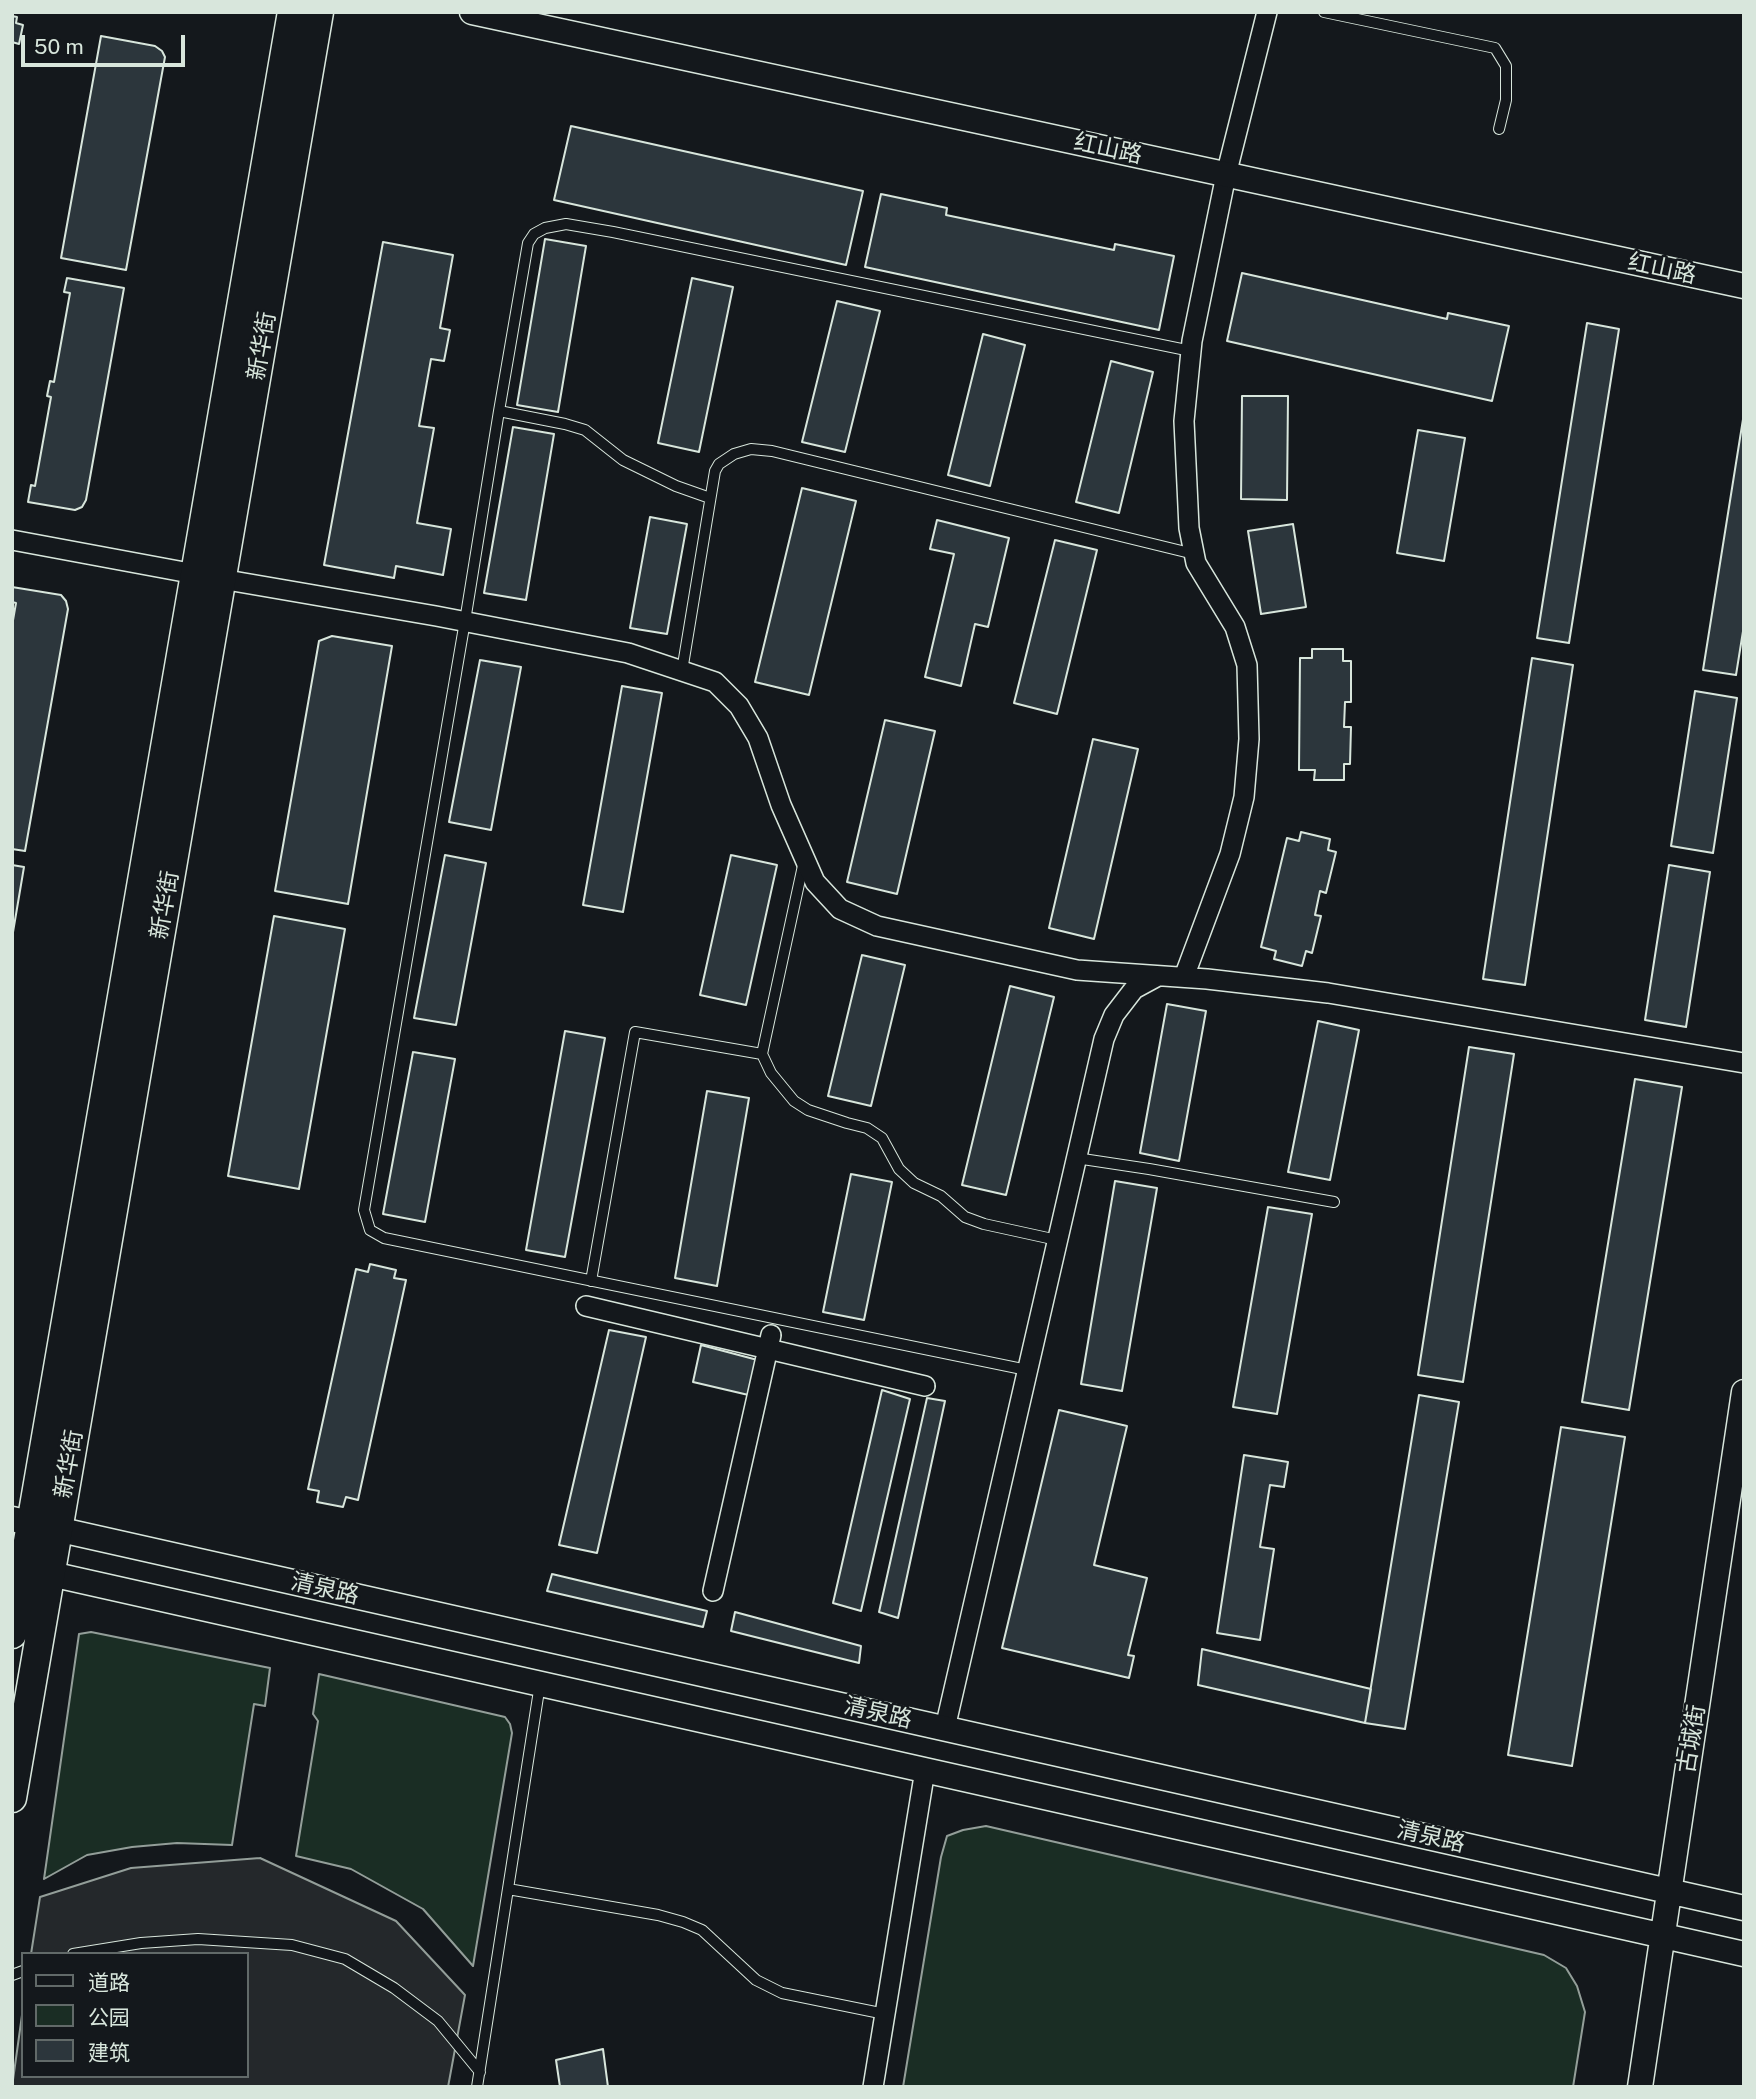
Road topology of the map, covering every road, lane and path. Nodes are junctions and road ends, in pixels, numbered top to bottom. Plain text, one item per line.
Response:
1 (292, 12) edge
2 (319, 12) edge
3 (472, 12) edge
4 (1267, 12) edge
5 (1324, 12) edge
6 (1499, 129) dead end
7 (1226, 175) junction
8 (1744, 286) edge
9 (1191, 351) junction
10 (499, 411) junction
11 (710, 499) junction
12 (12, 540) edge
13 (1194, 554) junction
14 (208, 576) junction
15 (465, 621) junction
16 (682, 671) junction
17 (805, 858) junction
18 (1158, 976) junction
19 (1184, 977) junction
20 (762, 1054) junction
21 (1744, 1063) edge
22 (1076, 1158) junction
23 (1334, 1202) dead end
24 (1058, 1240) junction
25 (591, 1281) junction
26 (586, 1306) dead end
27 (770, 1342) junction
28 (1027, 1370) junction
29 (925, 1386) dead end
30 (1744, 1392) edge
31 (34, 1523) edge
32 (18, 1566) edge
33 (51, 1574) junction
34 (713, 1591) dead end
35 (12, 1634) edge
36 (540, 1684) junction
37 (945, 1728) junction
38 (925, 1770) junction
39 (12, 1798) edge
40 (508, 1889) junction
41 (1669, 1891) junction
42 (1744, 1908) edge
43 (1662, 1935) junction
44 (85, 1952) edge
45 (1744, 1954) edge
46 (885, 2014) junction
47 (480, 2072) junction
48 (478, 2087) edge
49 (873, 2087) edge
50 (1640, 2087) edge

1 - 14 main road, 新华街
2 - 14 main road, 新华街
3 - 7 street, 红山路
4 - 7 street
5 - 6 lane
7 - 8 street, 红山路
7 - 9 street
9 - 10 lane
9 - 13 street
10 - 11 lane
10 - 15 lane
11 - 13 lane
11 - 16 lane
12 - 14 street
13 - 19 street
14 - 15 street
14 - 31 main road, 新华街
15 - 16 street
15 - 25 lane
16 - 17 street
17 - 18 street
17 - 20 lane
18 - 19 street
18 - 22 street
19 - 21 street
20 - 24 lane
20 - 25 lane
22 - 23 lane
22 - 24 street
24 - 28 street
25 - 28 lane
26 - 27 street
27 - 29 street
27 - 34 street
28 - 37 street
30 - 41 street, 古城街
31 - 32 main road, 新华街
31 - 33 main road, 新华街
31 - 37 street, 清泉路
32 - 33 street, 清泉路
32 - 35 main road, 新华街
33 - 36 street, 清泉路
33 - 39 main road, 新华街
36 - 38 street, 清泉路
36 - 40 lane
37 - 41 street, 清泉路
38 - 43 street, 清泉路
38 - 46 street
40 - 46 lane
40 - 47 lane
41 - 42 street, 清泉路
41 - 43 street, 古城街
43 - 45 street, 清泉路
43 - 50 street, 古城街
44 - 47 lane
46 - 49 street
47 - 48 lane

